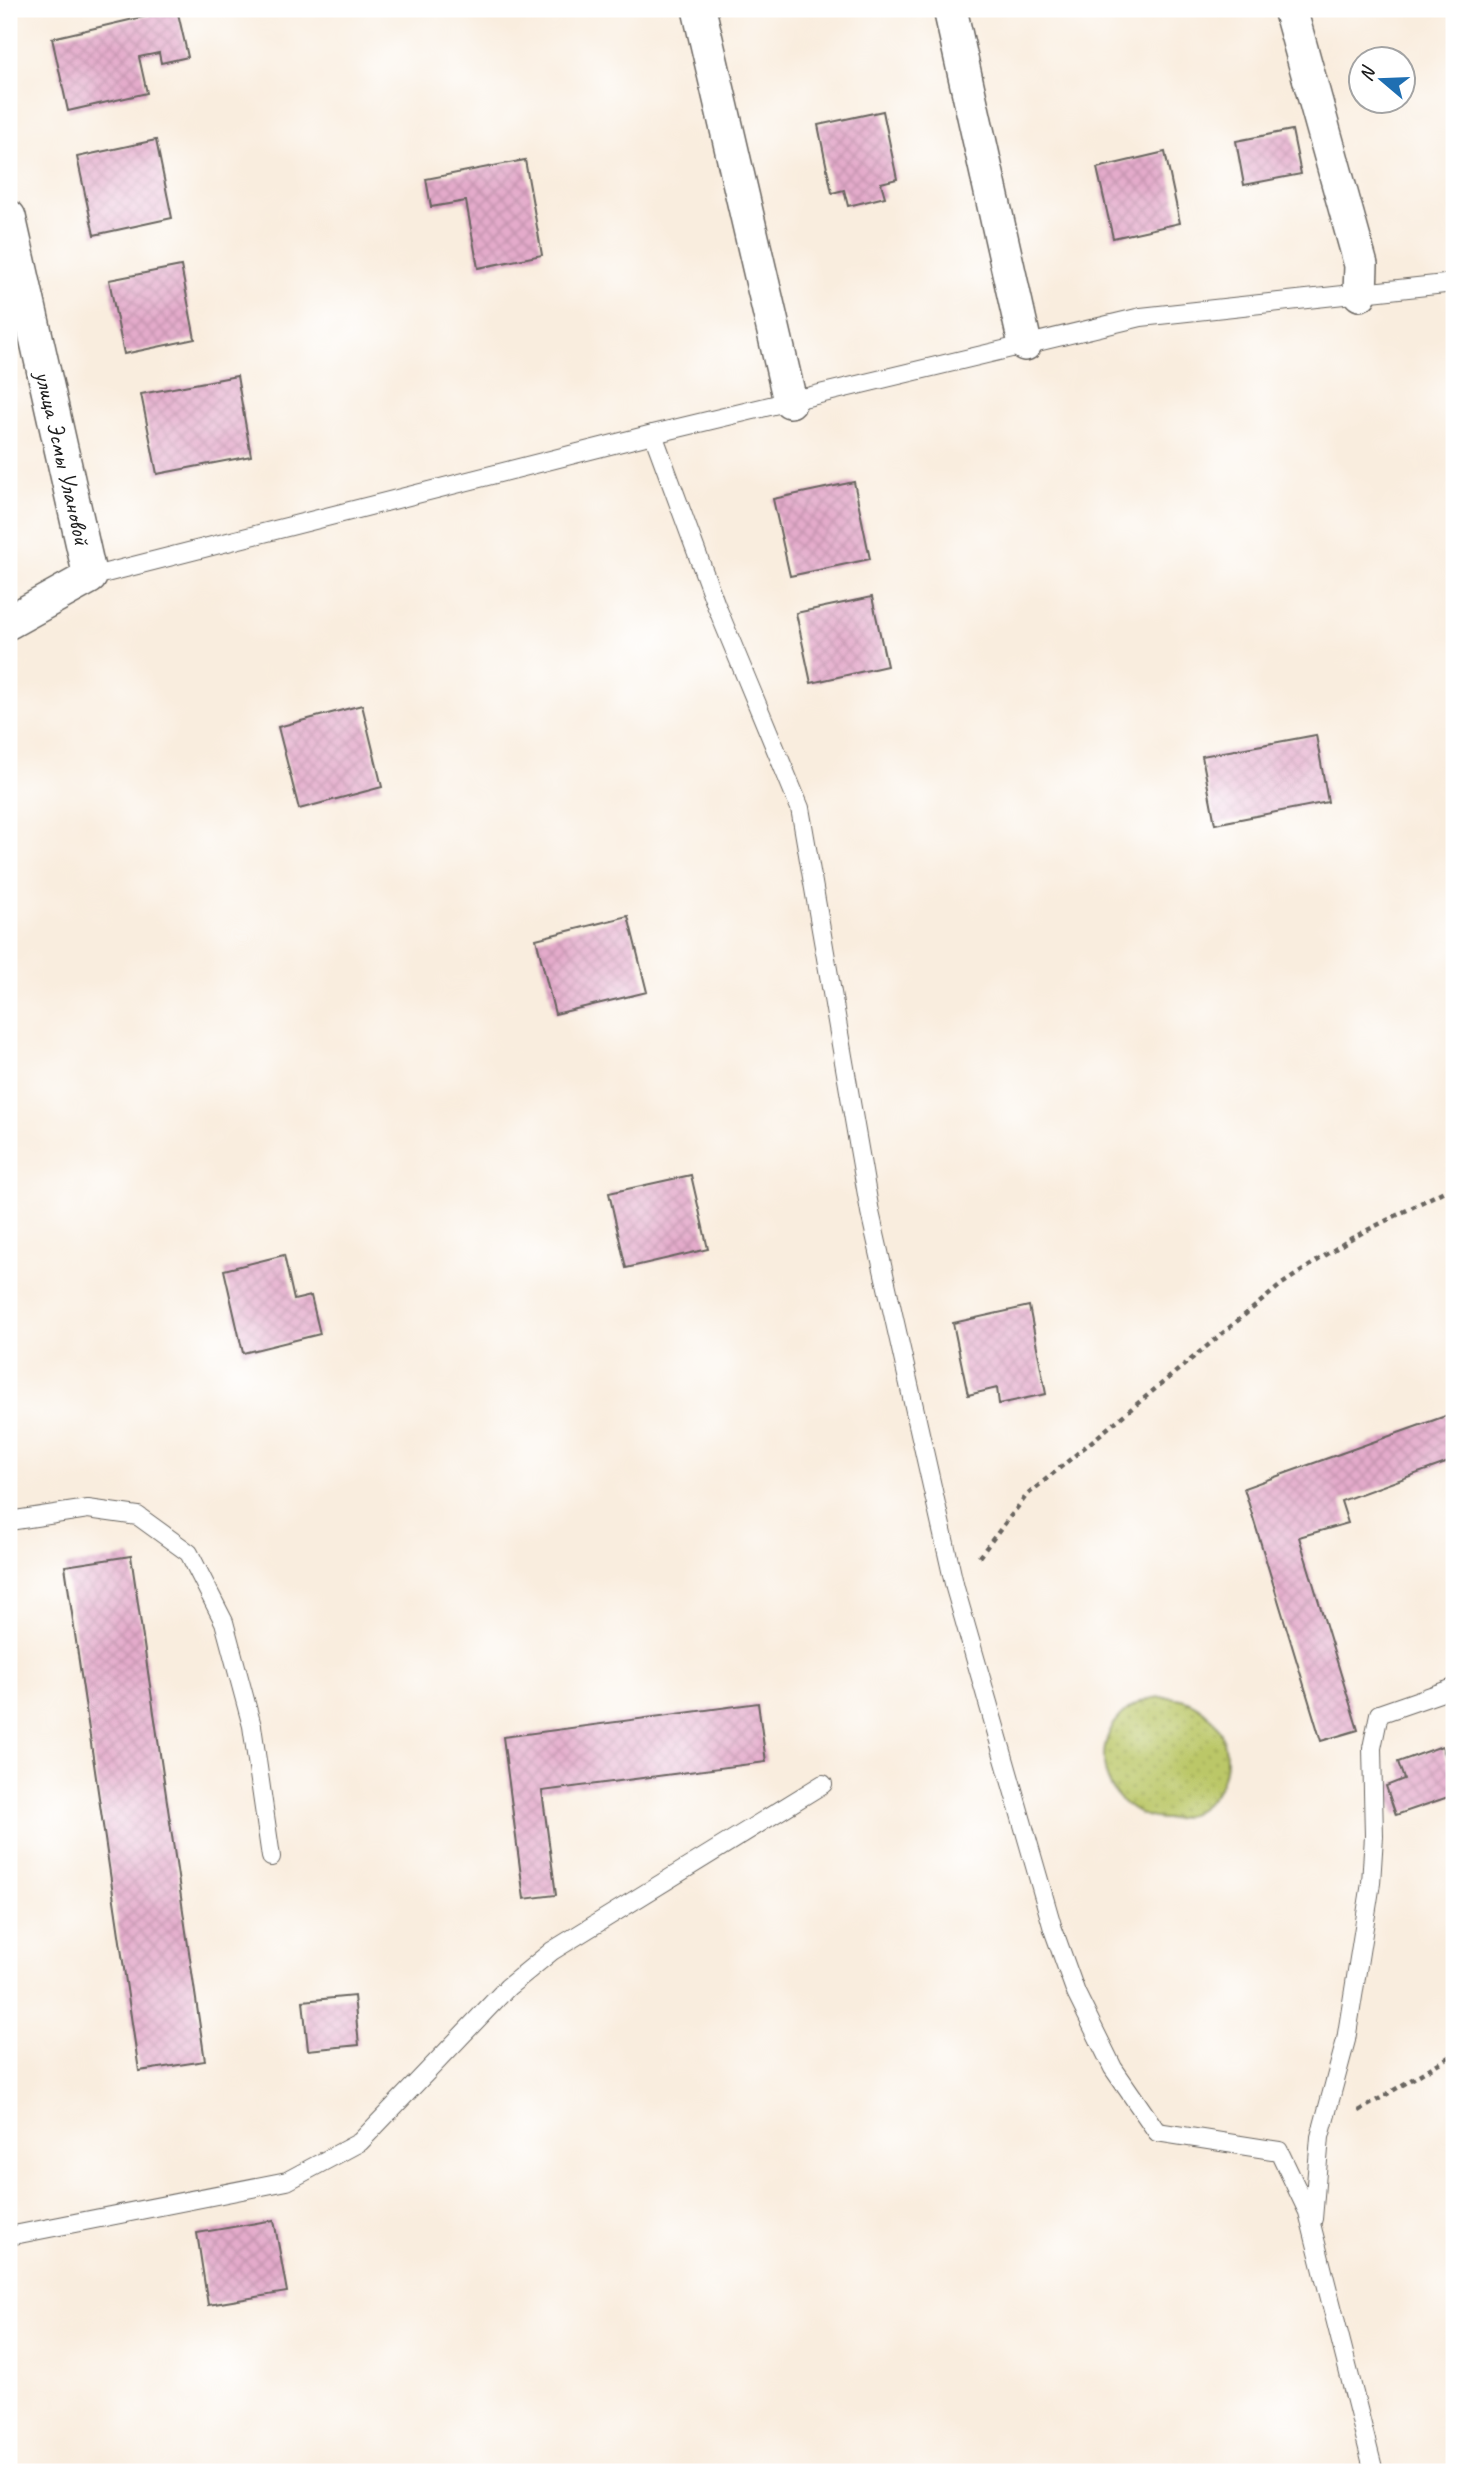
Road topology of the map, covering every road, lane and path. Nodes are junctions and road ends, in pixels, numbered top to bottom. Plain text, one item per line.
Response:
1 (699, 9) edge
2 (950, 9) edge
3 (1290, 9) edge
4 (9, 217) edge
5 (1454, 284) edge
6 (1360, 293) junction
7 (1025, 344) junction
8 (790, 401) junction
9 (653, 434) junction
10 (90, 577) junction
11 (9, 622) edge
12 (1454, 1186) edge
13 (9, 1521) edge
14 (955, 1588) junction
15 (1454, 1688) edge
16 (823, 1784) dead end
17 (271, 1857) dead end
18 (9, 2236) edge
19 (1356, 2400) junction
20 (1374, 2472) edge

1 - 8 street
2 - 7 street
3 - 6 street
4 - 10 street, улица Эсмы Улановой
5 - 6 lane
6 - 7 lane
7 - 8 lane
8 - 9 lane
9 - 10 lane
9 - 14 lane
10 - 11 street
12 - 14 path
13 - 17 lane
14 - 19 lane
15 - 19 lane
16 - 18 lane
19 - 20 lane

